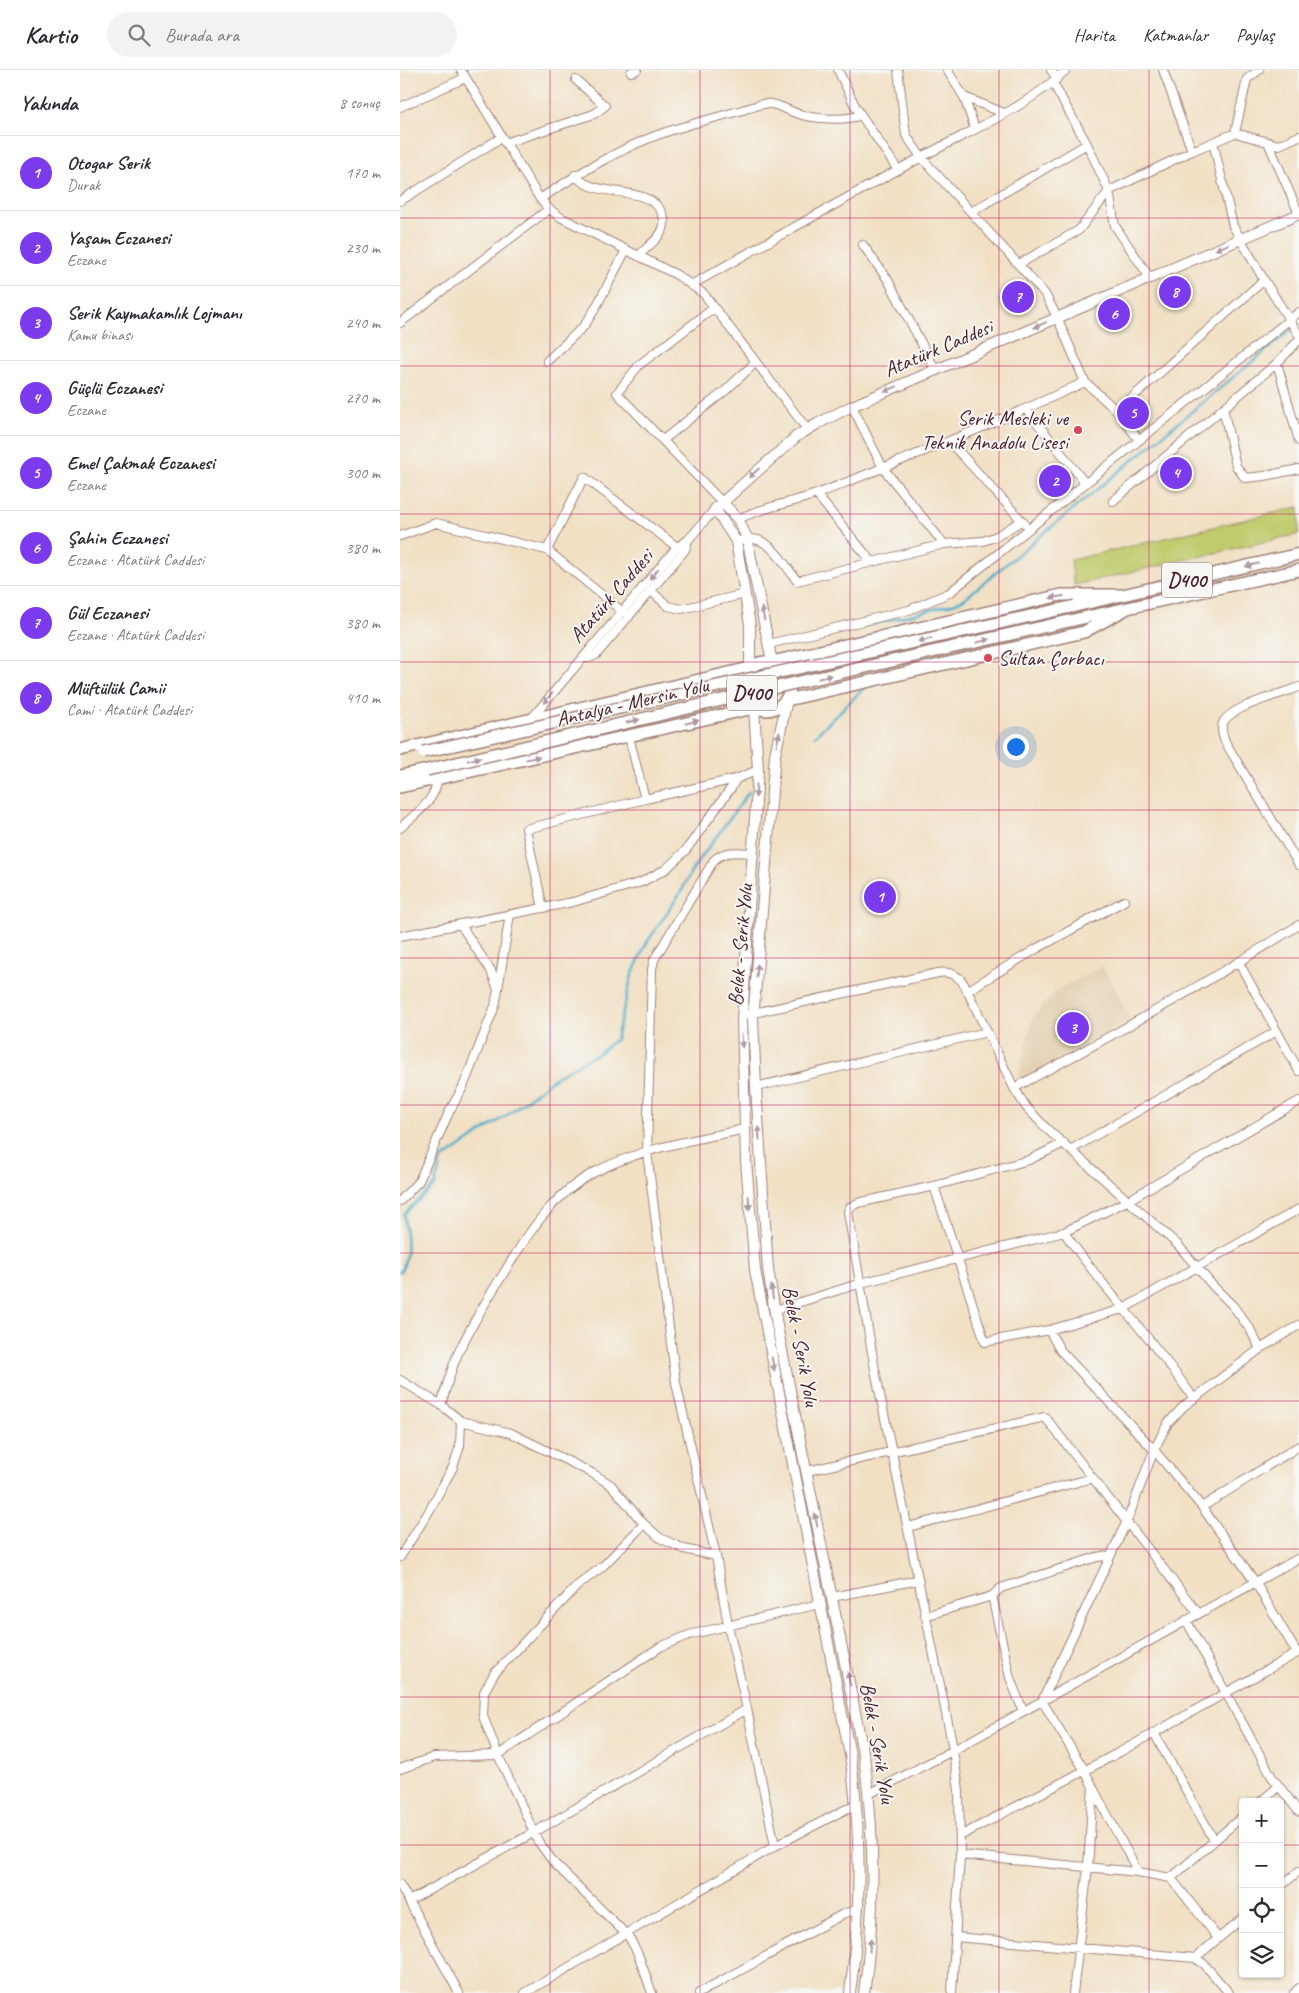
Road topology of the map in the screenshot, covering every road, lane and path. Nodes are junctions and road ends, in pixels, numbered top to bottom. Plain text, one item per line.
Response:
1 (460, 70) edge
2 (838, 70) edge
3 (898, 70) edge
4 (947, 70) edge
5 (1051, 70) edge
6 (1066, 70) edge
7 (1163, 70) edge
8 (1259, 70) edge
9 (465, 78) junction
10 (576, 80) dead end
11 (1055, 81) junction
12 (964, 97) junction
13 (400, 107) edge
14 (1004, 113) junction
15 (861, 115) junction
16 (975, 129) junction
17 (1235, 133) junction
18 (1299, 136) edge
19 (504, 140) junction
20 (1213, 142) junction
21 (1268, 142) junction
22 (1087, 144) junction
23 (1192, 151) junction
24 (921, 157) junction
25 (898, 170) junction
26 (575, 175) junction
27 (1109, 191) junction
28 (540, 199) junction
29 (400, 201) edge
30 (549, 209) junction
31 (971, 212) junction
32 (1299, 214) edge
33 (1239, 239) junction
34 (864, 245) dead end
35 (626, 250) junction
36 (638, 256) junction
37 (1019, 264) junction
38 (1150, 278) junction
39 (1264, 280) junction
40 (691, 285) junction
41 (714, 308) junction
42 (1299, 312) edge
43 (1057, 317) junction
44 (1290, 319) junction
45 (400, 323) edge
46 (1299, 335) edge
47 (1299, 340) edge
48 (546, 361) dead end
49 (756, 362) junction
50 (1277, 363) junction
51 (936, 371) junction
52 (1085, 382) junction
53 (852, 406) junction
54 (1223, 408) junction
55 (1026, 409) junction
56 (1117, 411) junction
57 (807, 429) junction
58 (663, 440) junction
59 (1140, 440) junction
60 (949, 441) junction
61 (1299, 441) edge
62 (883, 468) junction
63 (1299, 469) edge
64 (1086, 483) junction
65 (816, 494) junction
66 (1113, 501) dead end
67 (719, 505) junction
68 (738, 519) junction
69 (1022, 521) junction
70 (1028, 528) junction
71 (400, 536) edge
72 (688, 540) junction
73 (742, 540) junction
74 (944, 544) junction
75 (677, 547) junction
76 (547, 550) junction
77 (1299, 554) edge
78 (872, 562) junction
79 (1299, 570) edge
80 (651, 591) junction
81 (745, 594) junction
82 (1123, 595) junction
83 (1126, 609) junction
84 (626, 614) junction
85 (769, 644) junction
86 (772, 662) junction
87 (750, 668) junction
88 (1299, 687) edge
89 (787, 700) junction
90 (754, 708) junction
91 (531, 719) junction
92 (629, 737) junction
93 (400, 750) edge
94 (400, 758) edge
95 (758, 770) junction
96 (400, 776) edge
97 (437, 779) junction
98 (736, 779) junction
99 (400, 788) edge
100 (645, 799) junction
101 (400, 828) edge
102 (752, 853) junction
103 (1299, 865) edge
104 (1124, 901) dead end
105 (543, 908) junction
106 (510, 914) junction
107 (460, 924) junction
108 (1299, 925) edge
109 (400, 936) edge
110 (1239, 963) junction
111 (498, 990) junction
112 (967, 991) junction
113 (754, 1013) junction
114 (742, 1015) junction
115 (1277, 1031) junction
116 (987, 1032) junction
117 (1299, 1070) edge
118 (756, 1087) junction
119 (1014, 1088) junction
120 (1299, 1101) edge
121 (745, 1129) junction
122 (1064, 1143) junction
123 (1072, 1149) junction
124 (647, 1152) junction
125 (934, 1186) junction
126 (400, 1201) edge
127 (1127, 1201) junction
128 (1299, 1210) edge
129 (1064, 1232) junction
130 (958, 1259) junction
131 (1198, 1267) junction
132 (861, 1283) junction
133 (1124, 1309) junction
134 (775, 1310) junction
135 (1299, 1325) edge
136 (1049, 1330) junction
137 (1260, 1349) junction
138 (400, 1380) edge
139 (1194, 1399) junction
140 (442, 1405) junction
141 (461, 1421) junction
142 (1299, 1446) edge
143 (1154, 1450) junction
144 (892, 1452) junction
145 (807, 1471) junction
146 (1093, 1478) junction
147 (1202, 1507) junction
148 (1127, 1521) junction
149 (644, 1524) junction
150 (908, 1527) junction
151 (716, 1556) junction
152 (400, 1557) edge
153 (1109, 1558) junction
154 (1299, 1558) edge
155 (918, 1580) junction
156 (1255, 1582) junction
157 (992, 1596) junction
158 (832, 1597) junction
159 (819, 1604) junction
160 (1198, 1614) junction
161 (925, 1616) junction
162 (1186, 1620) junction
163 (728, 1625) junction
164 (1298, 1653) edge
165 (1227, 1692) junction
166 (1042, 1701) junction
167 (747, 1708) junction
168 (1022, 1712) junction
169 (1154, 1734) junction
170 (952, 1751) junction
171 (498, 1755) junction
172 (400, 1769) edge
173 (1085, 1771) junction
174 (1093, 1787) junction
175 (1278, 1787) junction
176 (869, 1794) junction
177 (1265, 1798) edge
178 (856, 1804) junction
179 (1299, 1812) edge
180 (1239, 1819) edge
181 (533, 1833) junction
182 (960, 1836) junction
183 (1214, 1840) junction
184 (776, 1846) junction
185 (960, 1856) junction
186 (1088, 1867) junction
187 (1138, 1872) junction
188 (1299, 1872) edge
189 (1171, 1878) junction
190 (1284, 1884) edge
191 (400, 1885) edge
192 (409, 1901) junction
193 (858, 1910) junction
194 (1239, 1921) edge
195 (626, 1932) junction
196 (955, 1937) junction
197 (1218, 1938) junction
198 (1077, 1948) junction
199 (1196, 1958) junction
200 (1299, 1988) edge
201 (459, 1993) edge
202 (525, 1993) edge
203 (652, 1993) edge
204 (699, 1993) edge
205 (850, 1993) edge
206 (864, 1993) edge
207 (952, 1993) edge
208 (1073, 1993) edge
209 (1229, 1993) edge
210 (1294, 1993) edge

1 - 9 street
2 - 15 street
3 - 24 street
4 - 12 street
5 - 11 street
6 - 11 street
7 - 23 street
8 - 17 street
9 - 13 street
9 - 19 street
10 - 19 street
11 - 14 street
11 - 22 street
12 - 14 street
12 - 16 street
14 - 16 street
15 - 25 street
15 - 26 street
16 - 24 street
17 - 20 street
17 - 21 street
18 - 21 street
19 - 28 street
19 - 29 street
20 - 23 street
20 - 33 street
21 - 32 street
22 - 27 street
22 - 31 street
23 - 27 street
24 - 25 street
24 - 31 street
25 - 40 street
26 - 28 street
26 - 36 street
27 - 37 street
27 - 38 street
28 - 30 street
30 - 35 street
30 - 45 street
31 - 37 street
32 - 33 main road, Atatürk Caddesi
33 -> 38 main road, Atatürk Caddesi
33 - 39 street
34 - 51 street
35 - 36 street
35 - 48 street
36 - 40 street
37 - 43 street
38 - 43 main road, Atatürk Caddesi
39 - 44 street
39 - 56 street
40 - 41 street
41 - 49 street
41 - 58 street
42 - 44 street
43 -> 51 main road, Atatürk Caddesi
43 - 52 street
44 - 46 street
44 - 59 street
47 - 50 street
49 - 57 street
49 - 58 street
50 - 54 street
50 - 61 street
51 -> 53 main road, Atatürk Caddesi
52 - 55 street
52 - 56 street
53 - 57 main road, Atatürk Caddesi
53 - 62 street
54 - 63 street
54 - 66 street
55 - 60 street
55 - 64 street
56 - 59 street
57 -> 67 main road, Atatürk Caddesi
58 - 67 street
59 - 64 street
60 - 62 street
60 - 69 street
62 - 65 street
62 - 74 street
64 - 70 street
65 - 68 street
65 - 78 street
67 - 68 main road
67 - 72 street, Atatürk Caddesi
67 - 73 main road
68 - 73 main road
69 - 70 street
69 - 74 street
70 - 85 street
71 - 76 street
72 - 75 street, Atatürk Caddesi
72 - 80 street
73 - 78 street
73 - 81 main road
85 -> 73 main road
74 - 78 street
75 - 76 street
75 -> 84 street, Atatürk Caddesi
76 - 84 street
77 -> 82 highway, D400
79 - 83 highway, D400
80 - 81 street
80 - 84 street
81 - 87 main road
82 -> 86 highway
82 -> 94 highway, Antalya - Mersin Yolu / D400, bridge
83 - 89 highway
96 -> 83 highway, Antalya - Mersin Yolu / D400, bridge
84 -> 91 street, Atatürk Caddesi
85 - 86 main road
86 - 87 highway
86 - 89 highway
87 - 90 highway
87 - 91 highway
88 - 103 street
89 - 90 highway
113 -> 89 main road, Belek - Serik Yolu
92 -> 90 highway
90 - 95 main road, Belek - Serik Yolu
91 - 93 highway
97 -> 92 highway
92 - 100 street
95 - 98 street
95 -> 102 main road, Belek - Serik Yolu
97 - 99 highway
97 - 101 street
98 - 100 street
98 - 105 street
100 - 105 street
102 - 114 main road, Belek - Serik Yolu
102 - 124 street
104 - 112 street
105 - 106 street
106 - 107 street
106 - 111 street
107 - 109 street
107 - 111 street
108 - 110 street
110 - 115 street
110 - 119 street
111 - 126 street
112 - 113 street
112 - 116 street
113 - 114 street
113 - 118 main road, Belek - Serik Yolu
114 -> 121 main road, Belek - Serik Yolu
115 - 117 street
115 - 123 street
116 - 118 street
116 - 119 street
134 -> 118 main road, Belek - Serik Yolu
119 - 122 street
120 - 127 street
121 - 124 street
121 -> 159 main road, Belek - Serik Yolu
122 - 123 street
122 - 125 street
123 - 127 street
124 - 140 street
124 - 151 street
125 - 130 street
125 - 132 street
127 - 129 street
127 - 131 street
128 - 131 street
129 - 130 street
129 - 133 street
130 - 132 street
130 - 136 street
131 - 133 street
131 - 137 street
132 - 134 street
132 - 144 street
133 - 136 street
133 - 139 street
134 - 145 main road, Belek - Serik Yolu
135 - 137 street
136 - 143 street
137 - 139 street
138 - 140 street
139 - 143 street
140 - 141 street
141 - 149 street
141 - 152 street
142 - 147 street
143 - 147 street
143 - 148 street
144 - 145 street
144 - 146 street
144 - 150 street
158 -> 145 main road, Belek - Serik Yolu
146 - 148 street
146 - 150 street
147 - 156 street
148 - 153 street
148 - 160 street
149 - 151 street
149 - 171 street
150 - 155 street
151 - 163 street
153 - 157 street
153 - 166 street
154 - 156 street
155 - 158 street
155 - 161 street
156 - 160 street
156 - 164 street
157 - 161 street
157 - 168 street
176 -> 158 main road, Belek - Serik Yolu
159 - 163 street
159 - 178 main road, Belek - Serik Yolu
160 - 162 street
161 - 170 street
162 - 165 street
162 - 166 street
163 - 167 street
163 - 171 street
164 - 165 street
165 - 169 street
165 - 175 street
166 - 168 street
166 - 173 street
167 - 181 street
167 - 184 street
168 - 170 street
169 - 173 street
169 - 183 street
170 - 176 street
170 - 182 street
171 - 172 street
171 - 181 street
173 - 174 street
173 - 182 street
174 - 186 street
174 - 187 street
175 - 177 street
175 - 179 street
206 -> 176 main road, Belek - Serik Yolu
178 - 184 street
178 - 193 main road, Belek - Serik Yolu
180 - 183 street
181 - 192 street
181 - 195 street
182 - 185 street
183 - 189 street
184 - 195 street
185 - 186 street
185 - 196 street
186 - 187 street
186 - 198 street
187 - 189 street
188 - 190 street
189 - 197 street
191 - 192 street
192 - 201 street
193 - 204 street
193 - 205 main road, Belek - Serik Yolu
194 - 197 street
195 - 202 street
195 - 203 street
196 - 198 street
196 - 207 street
197 - 199 street
198 - 199 street
198 - 208 street
199 - 209 street
200 - 210 street

